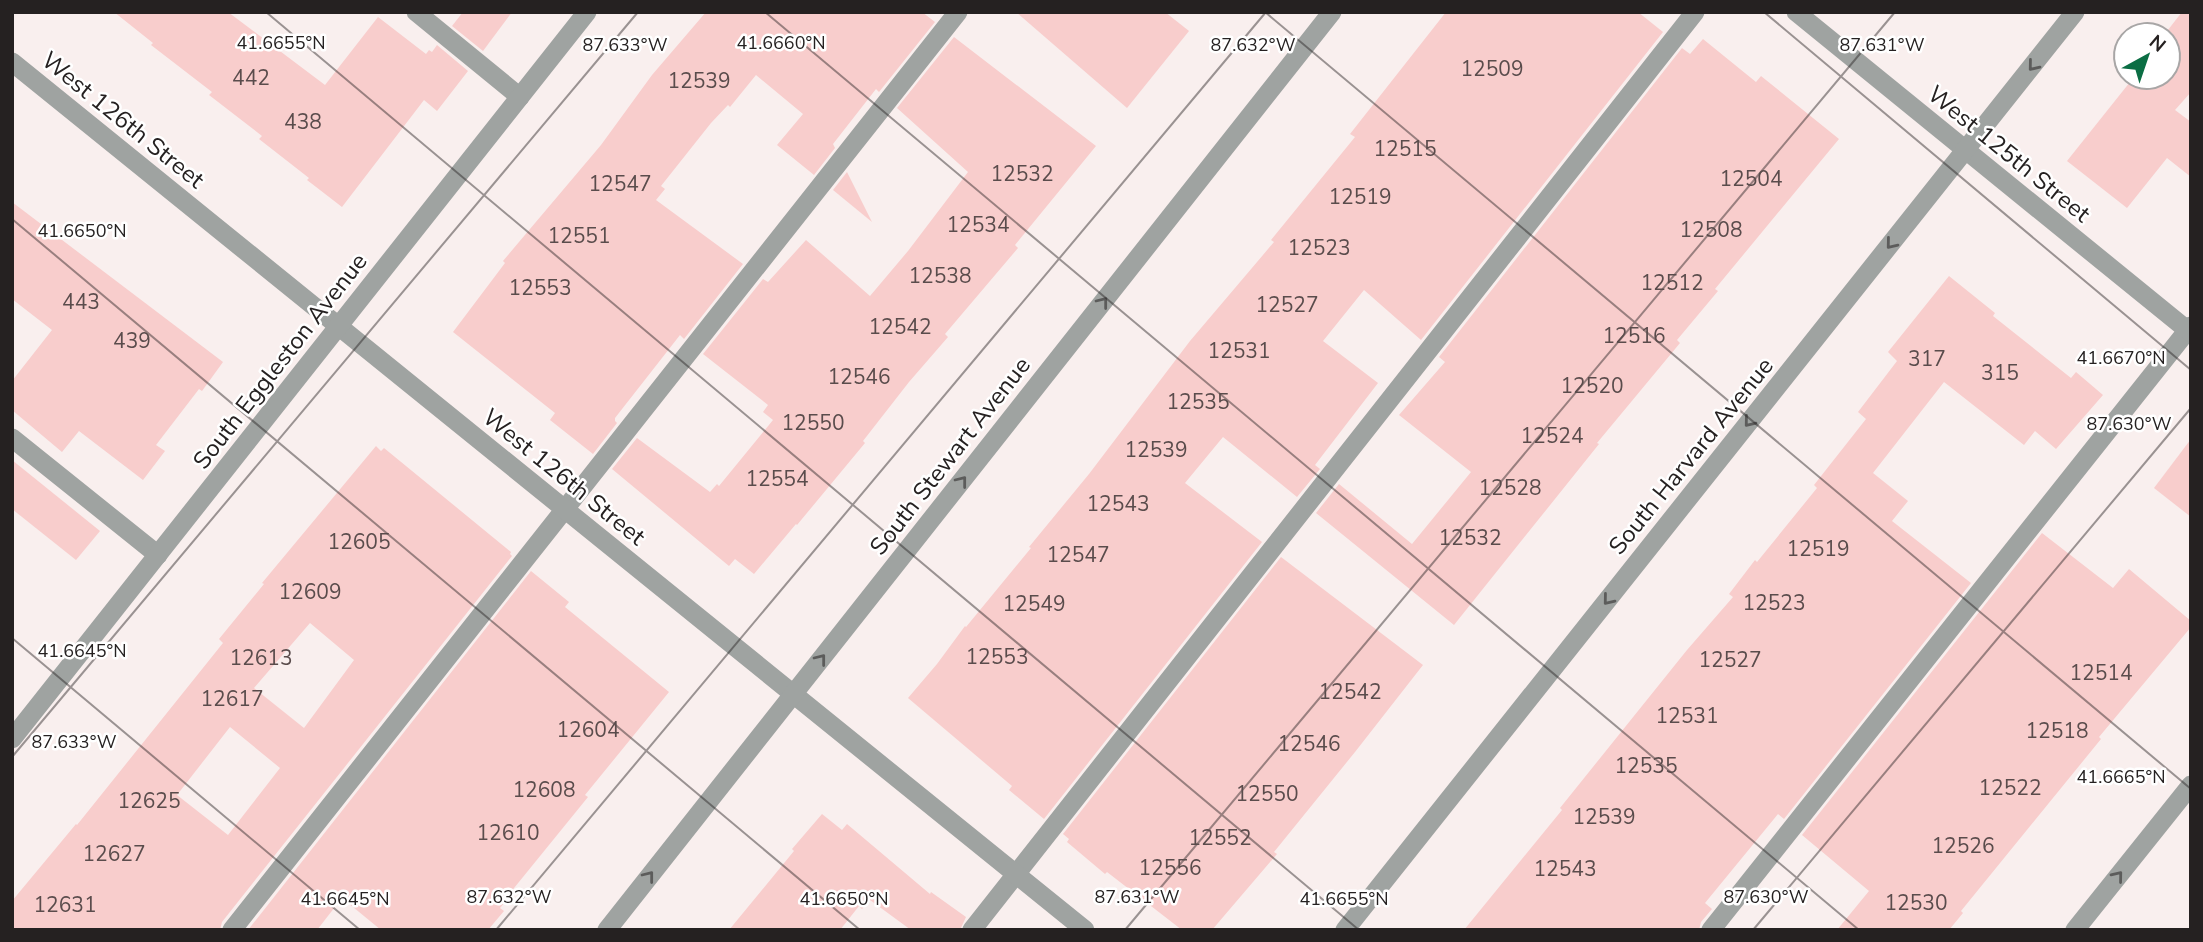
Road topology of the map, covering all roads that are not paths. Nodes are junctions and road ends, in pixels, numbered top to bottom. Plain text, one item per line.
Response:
1 (416, 12) edge
2 (587, 12) edge
3 (958, 12) edge
4 (1332, 12) edge
5 (1695, 12) edge
6 (1796, 12) edge
7 (2075, 12) edge
8 (12, 62) edge
9 (520, 97) junction
10 (1965, 150) junction
11 (339, 326) junction
12 (2190, 330) edge
13 (12, 438) edge
14 (565, 509) junction
15 (158, 555) junction
16 (793, 694) junction
17 (12, 739) edge
18 (2191, 785) edge
19 (1016, 874) junction
20 (232, 930) edge
21 (607, 930) edge
22 (972, 930) edge
23 (1085, 930) edge
24 (1345, 930) edge
25 (1711, 930) edge
26 (2075, 930) edge

1 - 9 street
2 - 9 street, South Eggleston Avenue
3 - 14 street
16 -> 4 street, South Stewart Avenue
5 - 19 street
6 - 10 street, West 125th Street
7 -> 10 street, South Harvard Avenue
8 - 11 street, West 126th Street
9 - 11 street, South Eggleston Avenue
10 - 12 street, West 125th Street
10 -> 24 street, South Harvard Avenue
11 - 14 street, West 126th Street
11 - 15 street, South Eggleston Avenue
12 - 25 street
13 - 15 street
14 - 16 street, West 126th Street
14 - 20 street
15 - 17 street, South Eggleston Avenue
16 - 19 street, West 126th Street
21 -> 16 street, South Stewart Avenue
26 -> 18 street
19 - 22 street
19 - 23 street, West 126th Street

